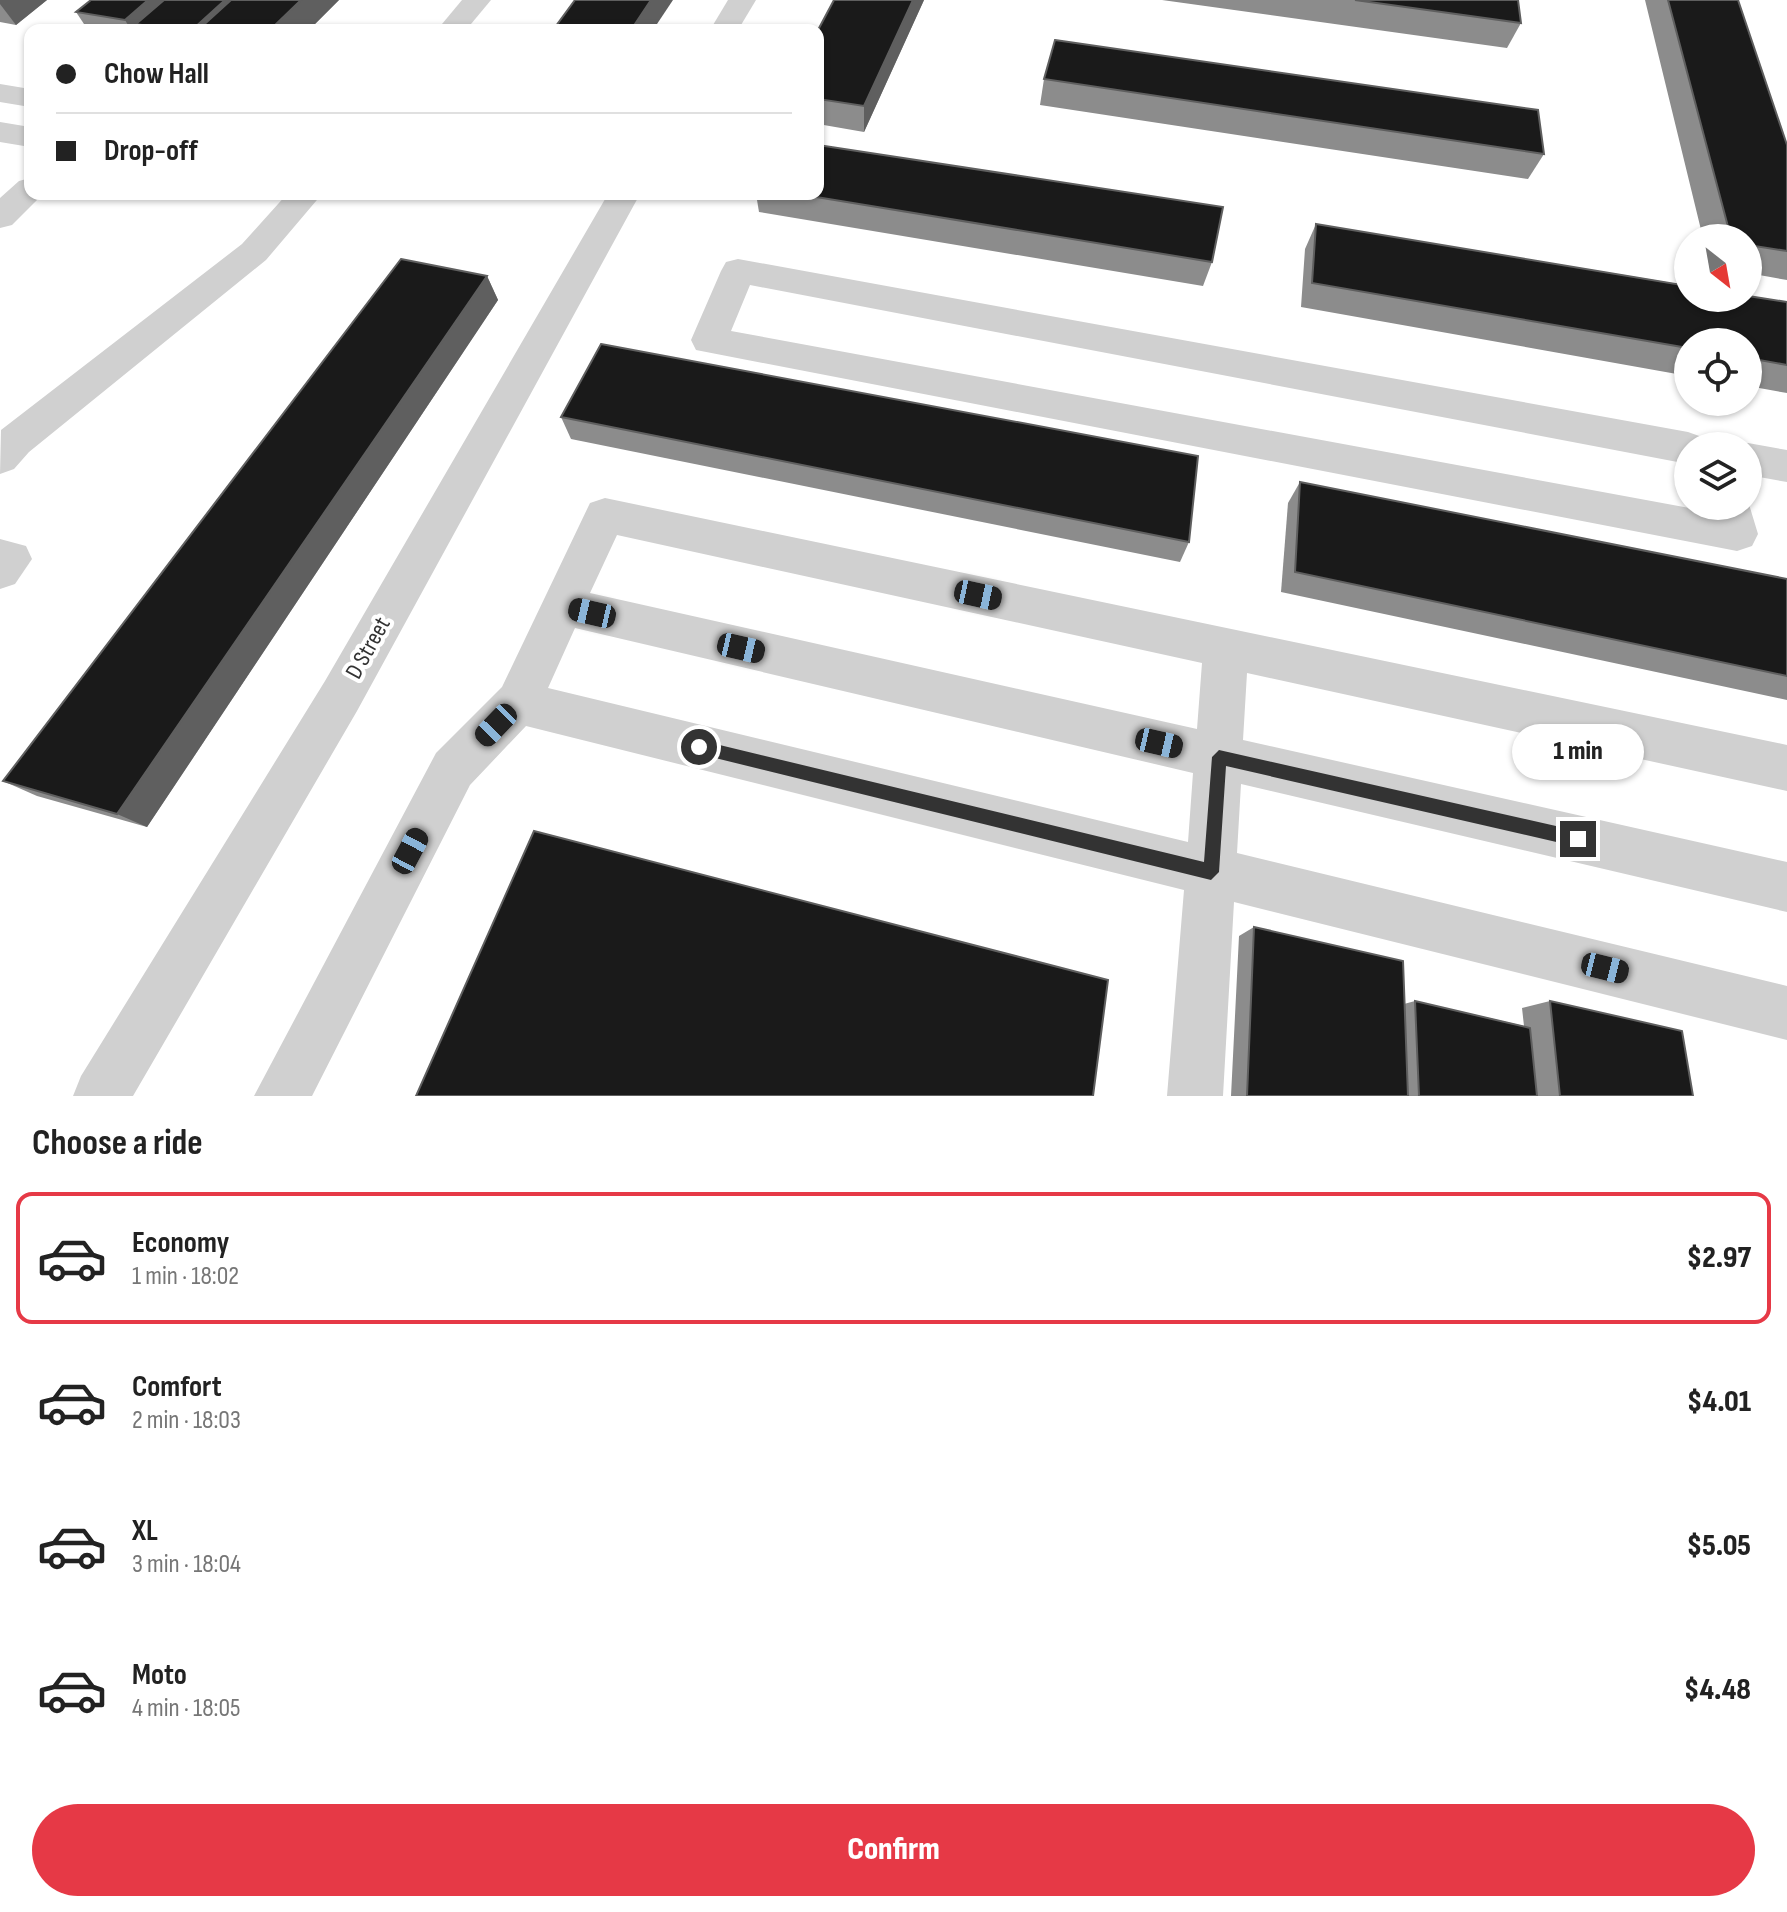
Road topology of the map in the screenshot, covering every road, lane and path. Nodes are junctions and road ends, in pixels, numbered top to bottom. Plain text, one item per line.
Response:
1 (477, 0) edge
2 (742, 0) edge
3 (456, 24) edge
4 (728, 24) edge
5 (0, 93) edge
6 (24, 97) edge
7 (24, 195) edge
8 (301, 200) edge
9 (621, 200) edge
10 (0, 217) edge
11 (1674, 445) edge
12 (5, 446) edge
13 (1762, 462) edge
14 (1787, 466) edge
15 (1734, 520) edge
16 (0, 557) edge
17 (0, 571) edge
18 (562, 606) junction
19 (1226, 648) junction
20 (518, 702) junction
21 (1219, 757) junction
22 (1787, 768) edge
23 (1211, 872) junction
24 (1787, 887) edge
25 (1787, 1013) edge
26 (101, 1096) edge
27 (282, 1096) edge
28 (1195, 1096) edge

1 - 3 street
2 - 4 street
5 - 6 street
7 - 10 street
8 - 12 street
9 - 26 street, D Street
11 - 15 street
13 - 14 street
16 - 17 street
18 - 19 street
18 - 20 street
18 - 21 street
19 - 21 street
19 - 22 street
20 - 23 street
20 - 27 street
21 - 23 street
21 - 24 street
23 - 25 street
23 - 28 street

